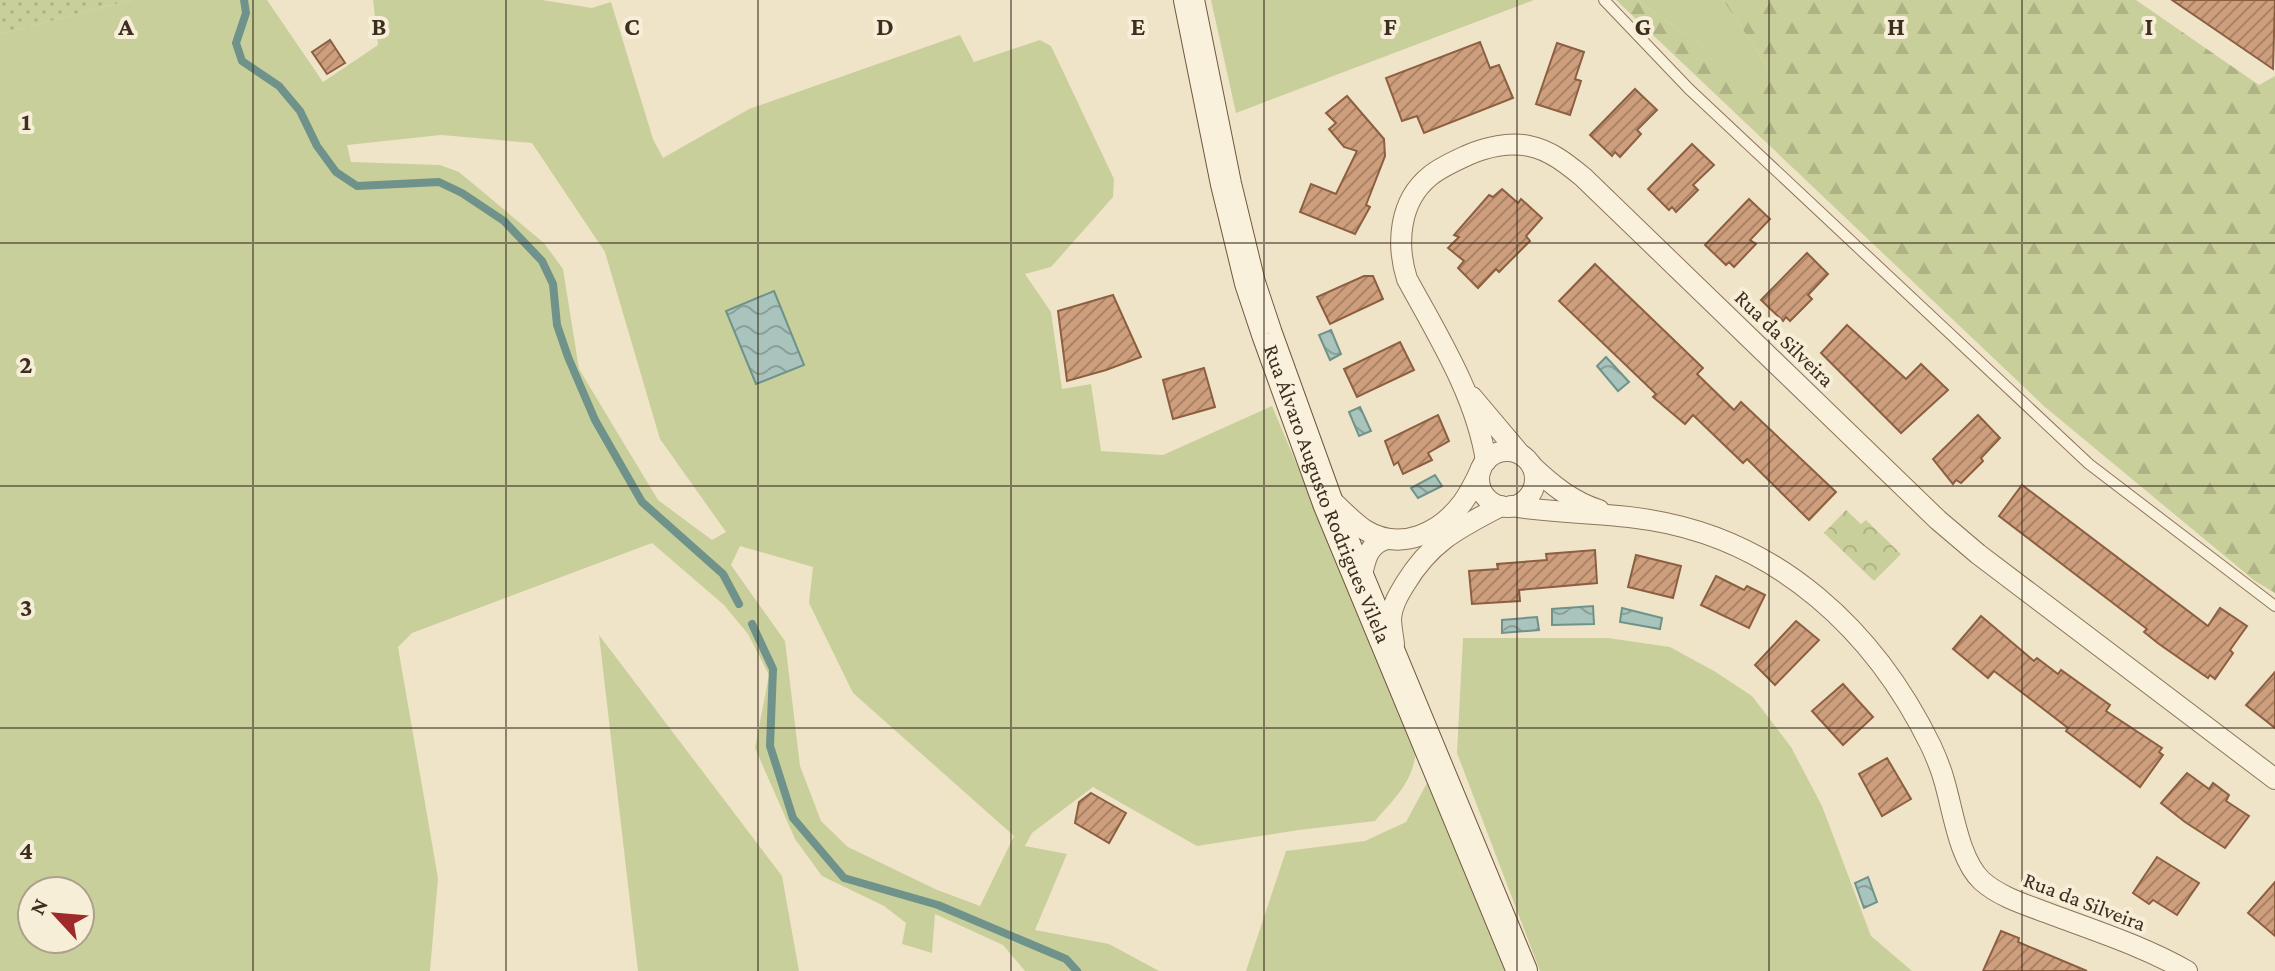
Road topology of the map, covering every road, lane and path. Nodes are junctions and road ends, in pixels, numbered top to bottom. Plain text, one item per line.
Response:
1 (1189, 0) edge
2 (1604, 0) edge
3 (1464, 388) junction
4 (1526, 460) junction
5 (1484, 465) junction
6 (1324, 494) junction
7 (1506, 506) junction
8 (1617, 516) junction
9 (1387, 539) junction
10 (1415, 568) junction
11 (1361, 580) junction
12 (2275, 606) edge
13 (1396, 667) junction
14 (2275, 779) edge
15 (1522, 971) edge
16 (2187, 971) edge

1 - 6 main road, Rua Álvaro Augusto Rodrigues Vilela
2 - 12 lane
3 - 4 street, Rua da Silveira
3 - 5 street, Rua da Silveira
3 - 14 street, Rua da Silveira
4 - 5 street
4 - 7 street
4 - 8 street, Rua da Silveira
5 - 7 street, Rua da Silveira
5 - 9 street
6 - 9 street
6 - 11 main road, Rua Álvaro Augusto Rodrigues Vilela
7 - 8 street, Rua da Silveira
7 - 10 street
8 - 16 street, Rua da Silveira
9 - 11 street
10 - 11 street
10 - 13 street
11 - 13 main road, Rua Álvaro Augusto Rodrigues Vilela
13 - 15 main road, Rua Álvaro Augusto Rodrigues Vilela

